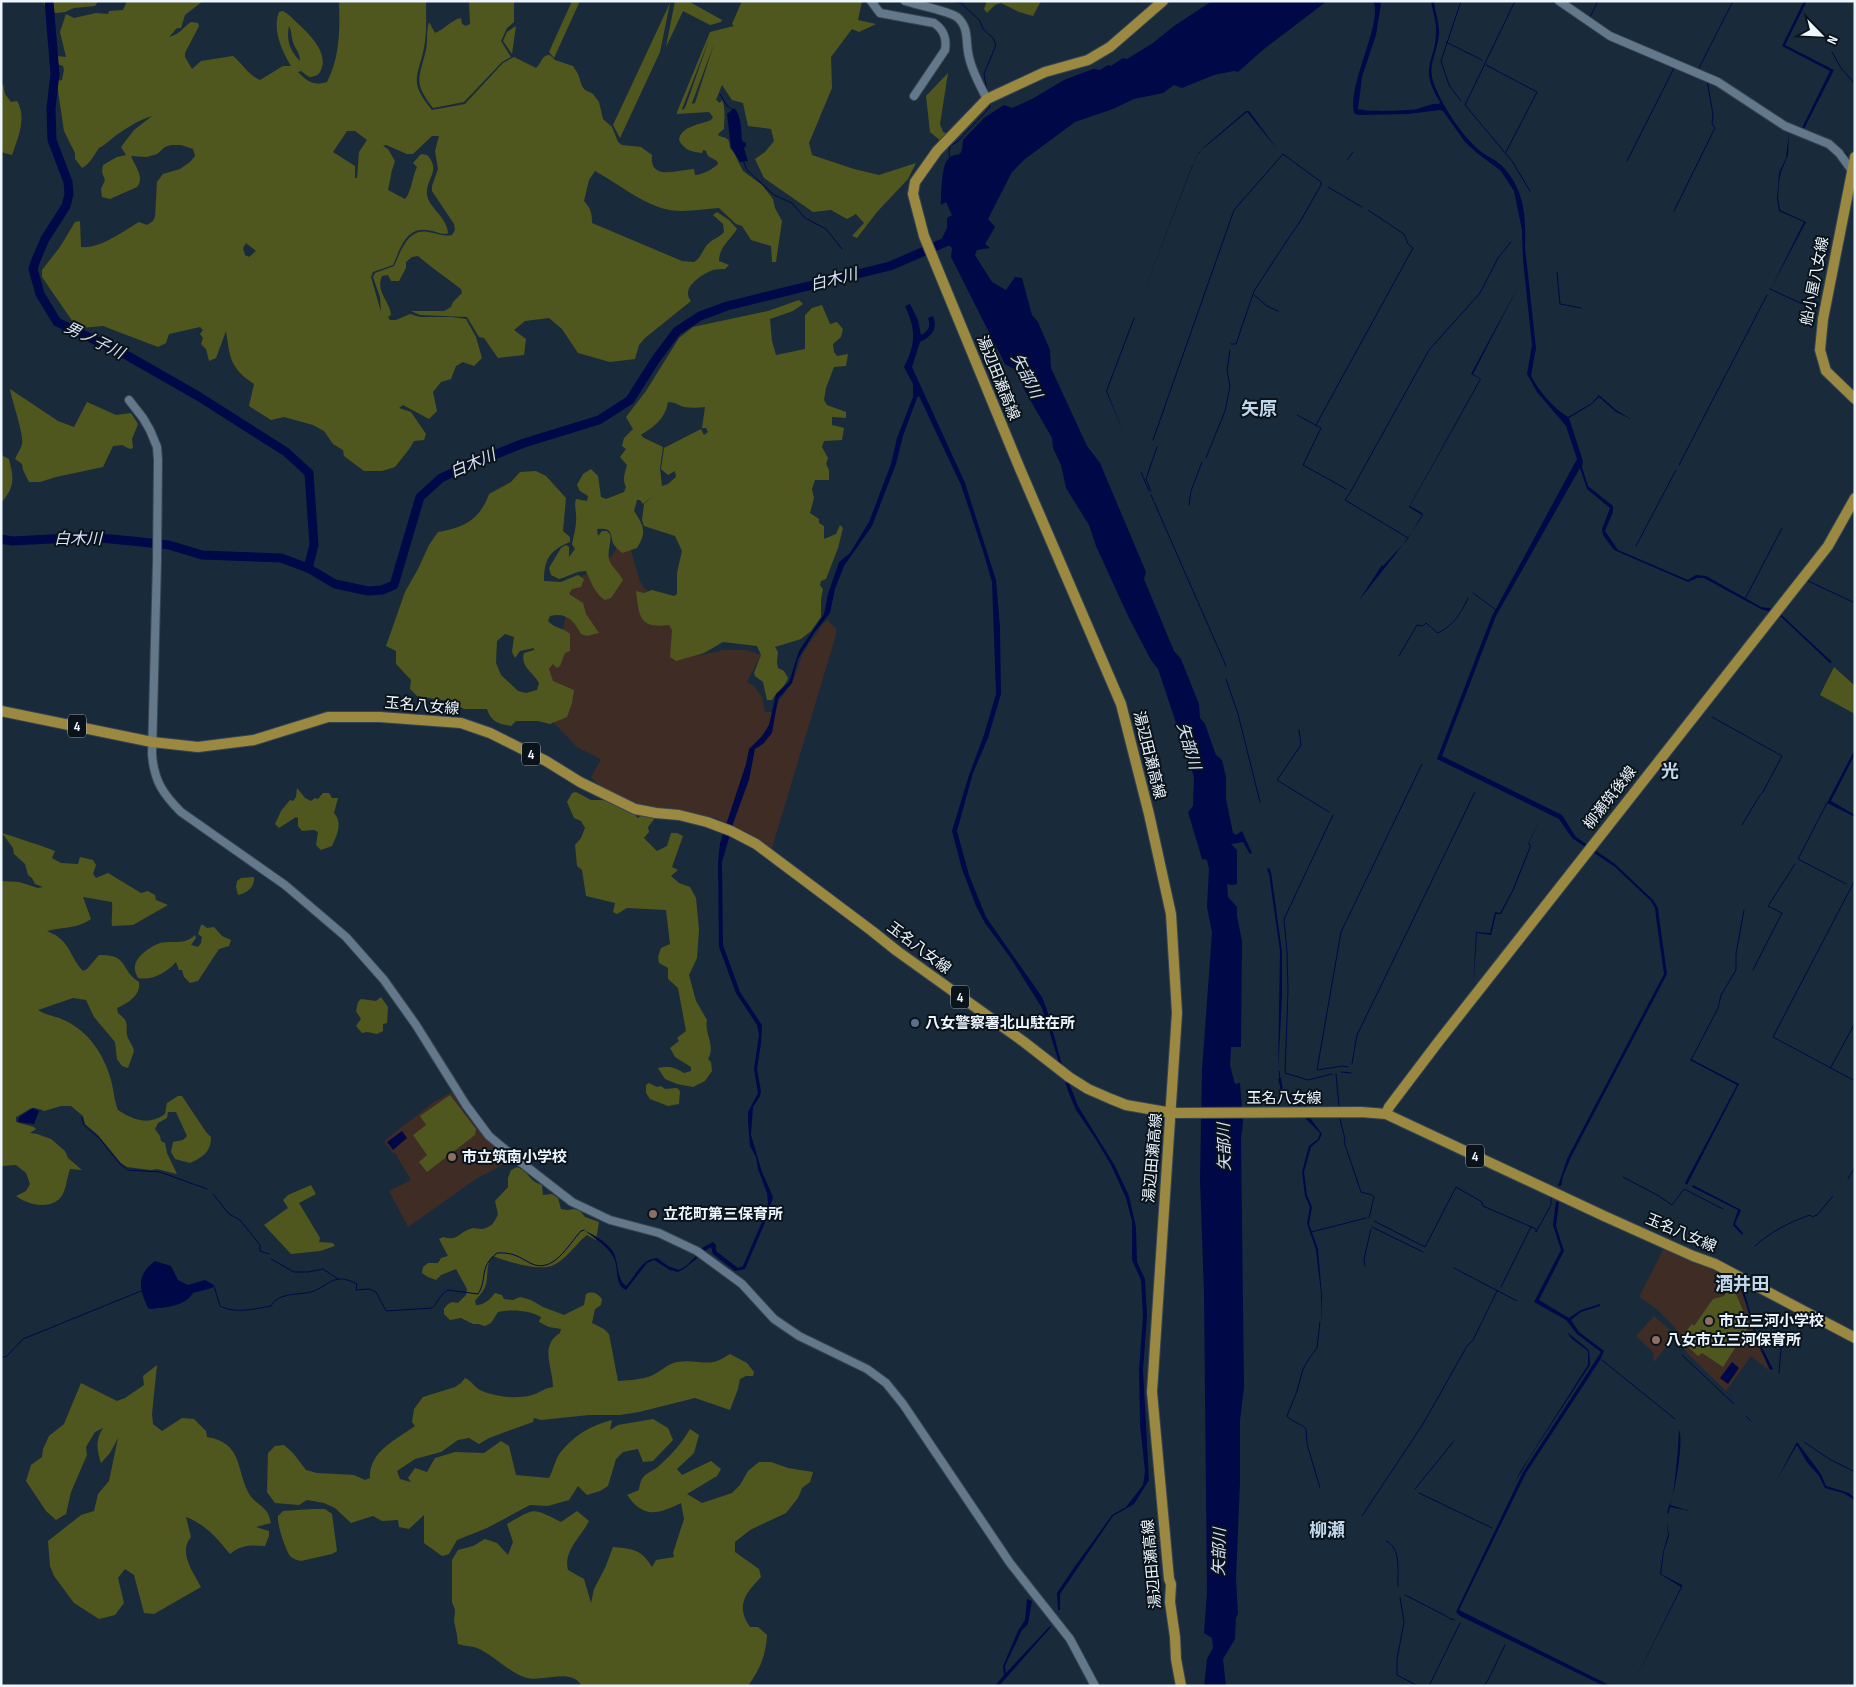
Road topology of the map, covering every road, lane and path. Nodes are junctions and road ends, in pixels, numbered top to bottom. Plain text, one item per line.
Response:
1 (871, 1) edge
2 (905, 1) edge
3 (1163, 1) edge
4 (1559, 1) edge
5 (914, 96) dead end
6 (987, 99) junction
7 (1855, 157) edge
8 (1853, 172) edge
9 (1855, 399) edge
10 (129, 400) dead end
11 (1855, 498) edge
12 (1, 711) edge
13 (152, 742) junction
14 (1175, 1113) junction
15 (1386, 1114) junction
16 (1855, 1338) edge
17 (1095, 1686) edge
18 (1181, 1686) edge

1 - 5 street
2 - 6 street
3 - 6 main road, 湯辺田瀬高線
4 - 8 street
6 - 14 main road, 湯辺田瀬高線
7 - 8 main road, 船小屋八女線
8 - 9 main road, 船小屋八女線
10 - 13 street
11 - 15 main road, 柳瀬筑後線
12 - 13 main road, 玉名八女線 / 4
13 - 14 main road, 玉名八女線 / 4
13 - 17 street
14 - 15 main road, 玉名八女線 / 4
14 - 18 main road, 湯辺田瀬高線
15 - 16 main road, 玉名八女線 / 4

